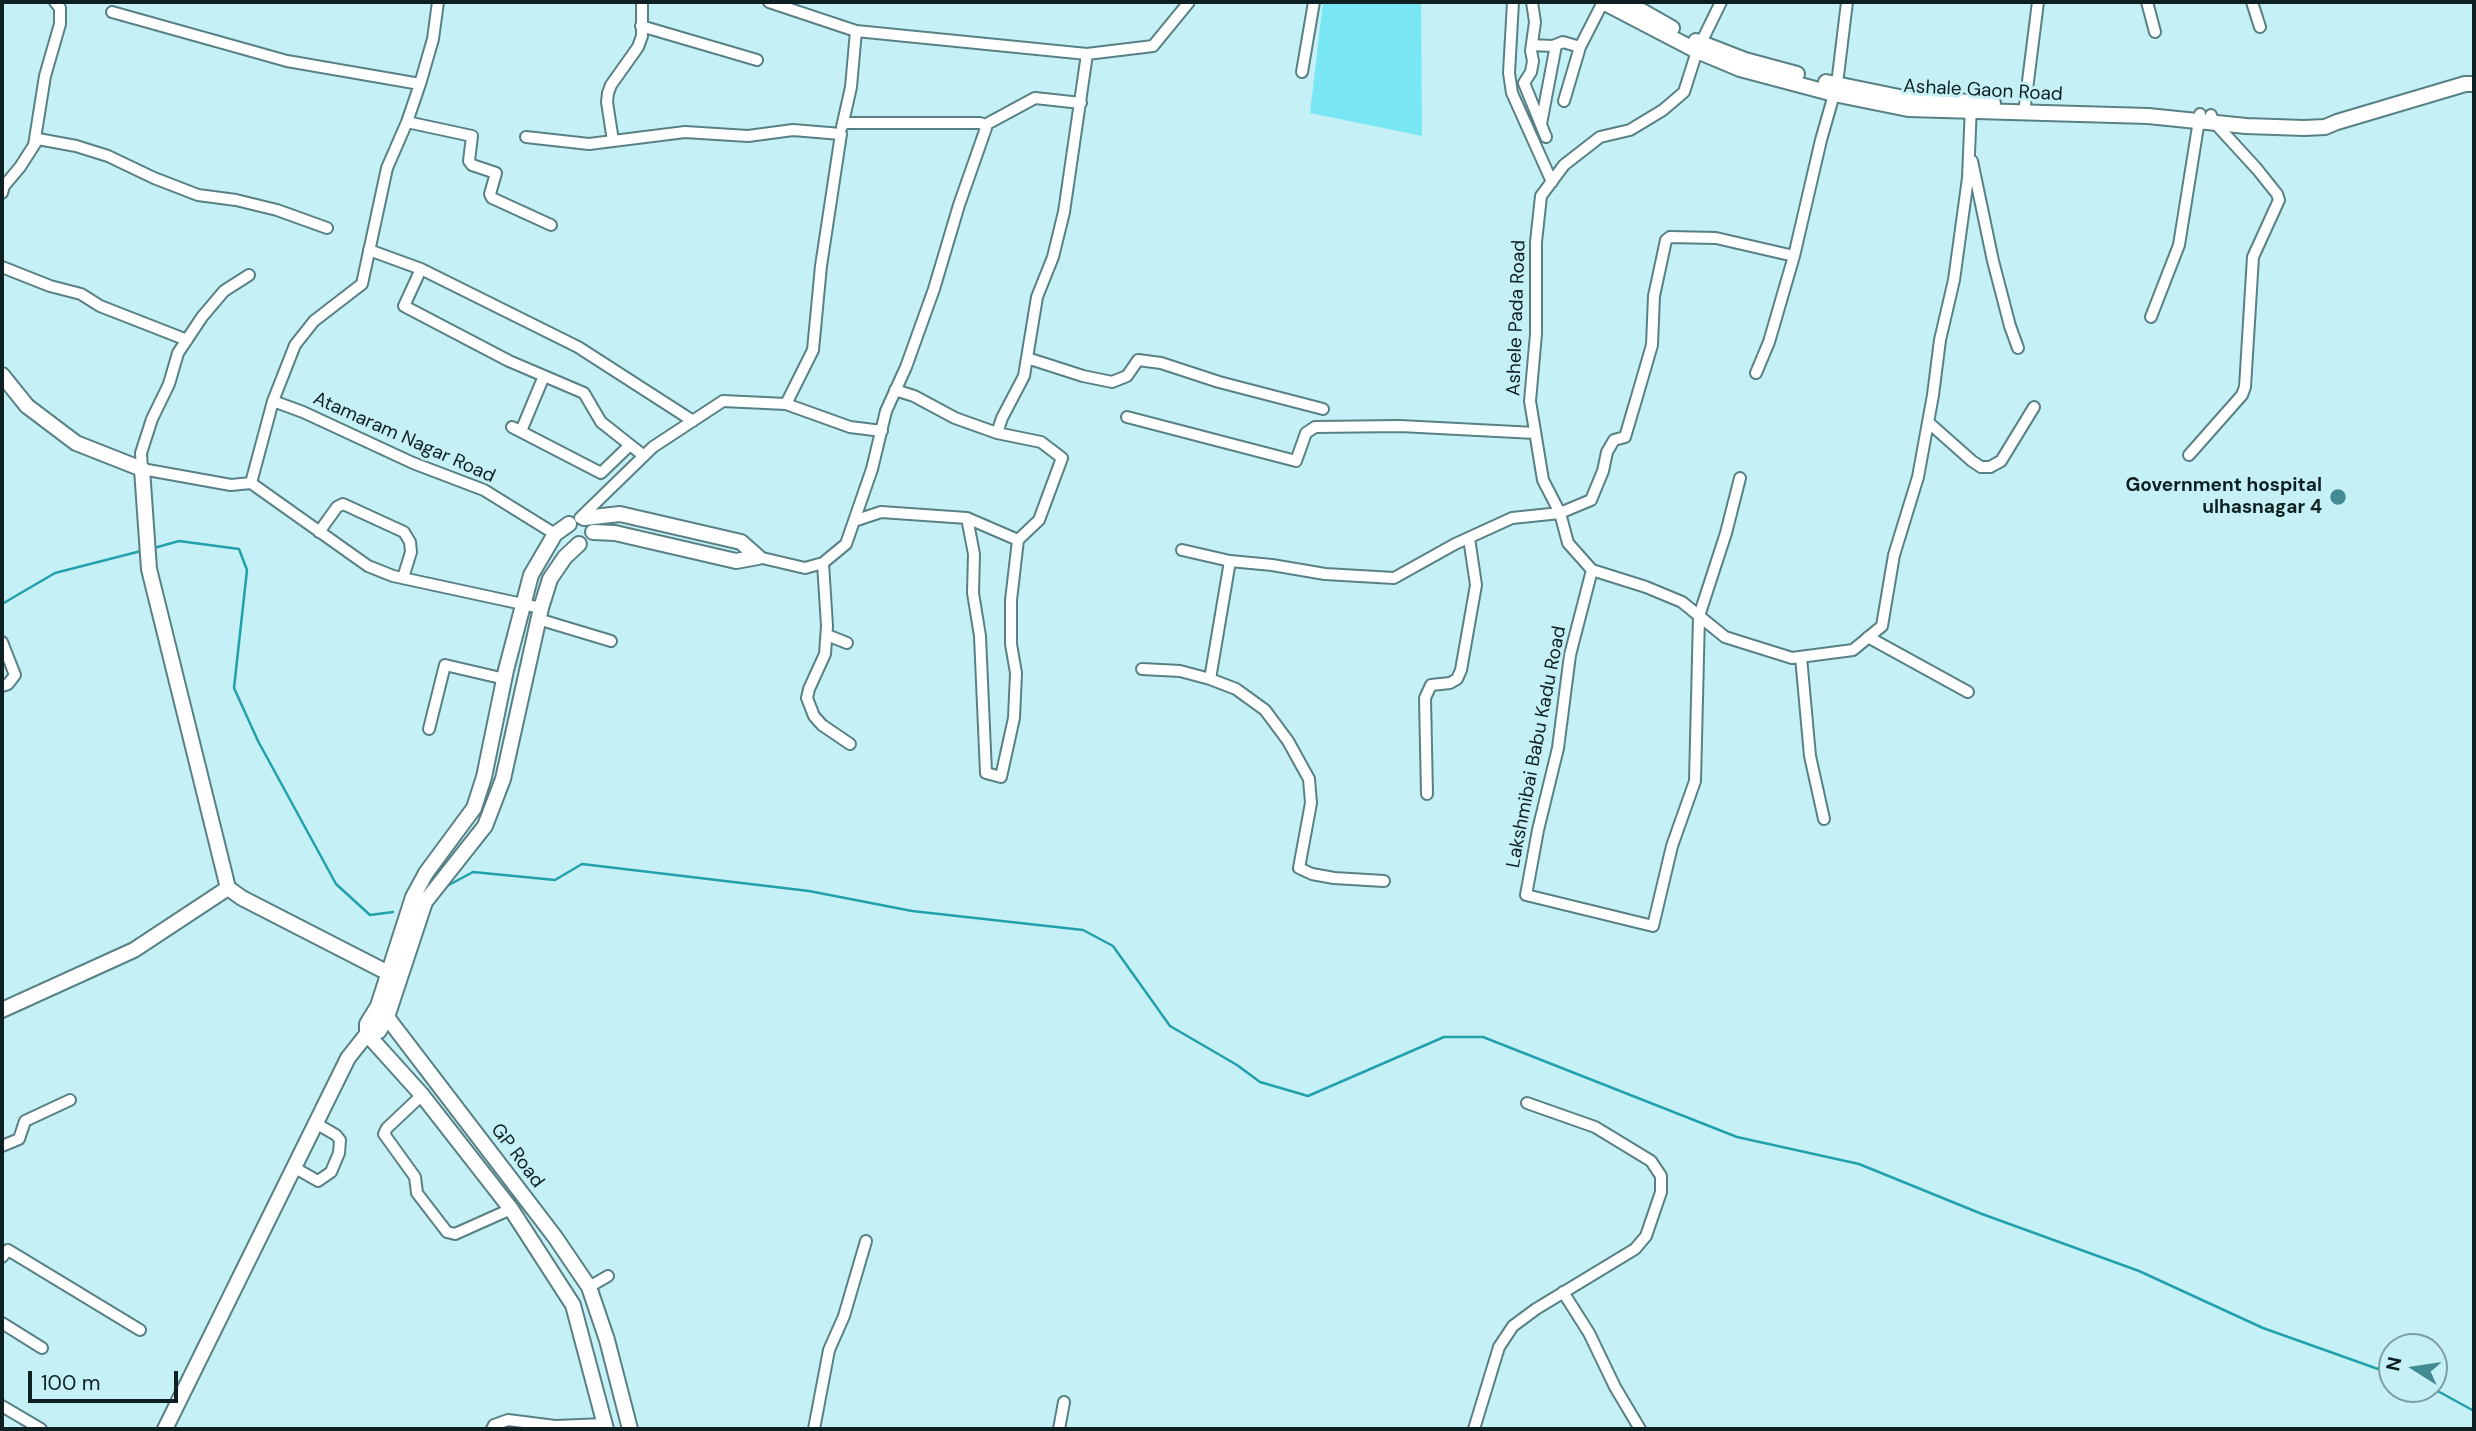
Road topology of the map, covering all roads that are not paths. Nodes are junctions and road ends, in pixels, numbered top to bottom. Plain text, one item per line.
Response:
1 (55, 2) edge
2 (438, 2) edge
3 (642, 2) edge
4 (769, 2) edge
5 (1189, 2) edge
6 (1314, 2) edge
7 (1513, 2) edge
8 (1532, 2) edge
9 (1603, 2) edge
10 (1626, 2) edge
11 (1721, 2) edge
12 (1847, 2) edge
13 (2038, 2) edge
14 (2147, 2) edge
15 (2252, 2) edge
16 (112, 12) dead end
17 (640, 26) junction
18 (2260, 27) dead end
19 (856, 31) junction
20 (2155, 32) dead end
21 (1532, 45) junction
22 (1556, 45) junction
23 (1580, 47) junction
24 (1699, 47) junction
25 (1087, 54) junction
26 (757, 60) dead end
27 (1302, 72) dead end
28 (420, 84) junction
29 (2474, 84) edge
30 (1836, 89) junction
31 (1564, 101) dead end
32 (1081, 103) junction
33 (1970, 107) junction
34 (2024, 109) junction
35 (2206, 118) junction
36 (407, 122) junction
37 (1541, 124) junction
38 (985, 125) junction
39 (842, 128) junction
40 (526, 137) dead end
41 (1546, 137) dead end
42 (613, 141) junction
43 (34, 145) junction
44 (1969, 145) junction
45 (1552, 182) junction
46 (2, 193) edge
47 (551, 225) dead end
48 (327, 228) dead end
49 (369, 250) junction
50 (1794, 256) junction
51 (2, 267) edge
52 (421, 269) junction
53 (249, 275) dead end
54 (2151, 317) dead end
55 (187, 340) junction
56 (2018, 348) dead end
57 (1027, 358) junction
58 (1756, 373) dead end
59 (2, 374) edge
60 (544, 376) junction
61 (895, 390) junction
62 (273, 401) junction
63 (786, 404) junction
64 (2034, 407) dead end
65 (1323, 409) dead end
66 (1127, 417) dead end
67 (693, 421) junction
68 (1928, 422) junction
69 (882, 431) junction
70 (997, 433) junction
71 (1535, 433) junction
72 (629, 446) junction
73 (2189, 455) dead end
74 (644, 456) junction
75 (142, 469) junction
76 (1741, 478) dead end
77 (251, 483) junction
78 (1560, 513) junction
79 (967, 518) junction
80 (578, 520) junction
81 (854, 521) junction
82 (319, 532) junction
83 (593, 532) junction
84 (555, 534) junction
85 (1469, 538) junction
86 (1018, 541) junction
87 (579, 544) junction
88 (1182, 550) dead end
89 (758, 557) junction
90 (1230, 561) junction
91 (822, 564) junction
92 (1591, 570) junction
93 (403, 578) junction
94 (523, 604) junction
95 (539, 614) junction
96 (1699, 616) junction
97 (827, 635) junction
98 (1868, 637) junction
99 (611, 641) dead end
100 (2, 642) edge
101 (848, 643) dead end
102 (1801, 657) junction
103 (1142, 669) dead end
104 (506, 674) junction
105 (526, 674) junction
106 (1210, 679) junction
107 (2, 686) edge
108 (1968, 692) dead end
109 (429, 729) dead end
110 (850, 744) dead end
111 (1427, 793) dead end
112 (474, 808) junction
113 (491, 813) junction
114 (1824, 819) dead end
115 (1384, 881) dead end
116 (228, 888) junction
117 (394, 976) junction
118 (2, 1010) edge
119 (382, 1011) junction
120 (367, 1034) junction
121 (422, 1095) junction
122 (70, 1100) dead end
123 (1527, 1103) dead end
124 (317, 1125) junction
125 (2, 1146) edge
126 (295, 1168) junction
127 (511, 1209) junction
128 (866, 1241) dead end
129 (2, 1258) edge
130 (608, 1276) dead end
131 (589, 1287) junction
132 (1563, 1292) junction
133 (2, 1323) edge
134 (140, 1330) dead end
135 (607, 1340) junction
136 (42, 1348) dead end
137 (586, 1348) junction
138 (1064, 1402) dead end
139 (624, 1404) junction
140 (2, 1406) edge
141 (602, 1409) junction
142 (606, 1427) edge
143 (41, 1429) edge
144 (165, 1429) edge
145 (492, 1429) edge
146 (630, 1429) edge
147 (814, 1429) edge
148 (1059, 1429) edge
149 (1474, 1429) edge
150 (1640, 1429) edge

1 - 43 street
2 - 28 street
3 - 17 street
4 - 19 street
5 - 25 street
6 - 27 street
7 - 45 street
8 - 21 street
9 - 23 street
9 - 24 street, Ashale Gaon Road
10 - 24 street, Ashale Gaon Road
11 - 24 street
12 - 30 street
13 - 34 street
14 - 20 street
15 - 18 street
16 - 28 street
17 - 26 street
17 - 42 street
19 - 25 street
19 - 39 street
21 - 22 street
21 - 37 street
22 - 23 street
22 - 37 street
23 - 31 street
24 - 30 street, Ashale Gaon Road
24 - 45 street
25 - 32 street
28 - 36 street
29 - 35 street, Ashale Gaon Road
30 - 33 street, Ashale Gaon Road
30 - 50 street
32 - 38 street
32 - 57 street
33 - 34 street, Ashale Gaon Road
33 - 44 street
34 - 35 street, Ashale Gaon Road
35 - 54 street
35 - 73 street
36 - 47 street
36 - 49 street
37 - 41 street
38 - 39 street
38 - 61 street
39 - 42 street
39 - 63 street
40 - 42 street
43 - 46 street
43 - 48 street
44 - 56 street
44 - 68 street
45 - 71 street, Ashele Pada Road
49 - 52 street
49 - 62 street
50 - 58 street
50 - 78 street
51 - 55 street
52 - 60 street
52 - 67 street
53 - 55 street
55 - 75 street
57 - 65 street
57 - 70 street
59 - 75 street
60 - 72 street
60 - 72 street
61 - 69 street
61 - 70 street
62 - 77 street
62 - 84 street, Atamaram Nagar Road
63 - 67 street
63 - 69 street
64 - 68 street
66 - 71 street
67 - 74 street
68 - 98 street
69 - 81 street
70 - 86 street
71 - 78 street, Ashele Pada Road
72 - 74 street
74 - 80 street
75 - 77 street
75 - 116 street
76 - 96 street
77 - 82 street
78 - 85 street
78 - 92 street, Ashele Pada Road
79 - 81 street
79 - 86 street
79 - 86 street
80 - 83 street
80 - 84 street
80 - 87 street
80 - 89 street
81 - 91 street
82 - 93 street
82 - 93 street
83 - 87 street
83 - 89 street
84 - 94 street
85 - 90 street
85 - 111 street
87 - 95 street
88 - 90 street
89 - 91 street
90 - 106 street
91 - 97 street
92 - 96 street
92 - 96 street, Lakshmibai Babu Kadu Road
93 - 94 street
94 - 95 street
94 - 104 street
95 - 99 street
95 - 105 street
96 - 102 street
97 - 101 street
97 - 110 street
98 - 102 street
98 - 108 street
100 - 107 street
102 - 114 street
103 - 106 street
104 - 105 street
104 - 109 street
104 - 112 street
105 - 113 street
106 - 115 street
112 - 113 street
112 - 117 street
113 - 117 street
116 - 117 street
116 - 118 street
117 - 119 street
119 - 120 street
119 - 131 street, GP Road
120 - 121 street, GP Road
120 - 124 street
121 - 127 street, GP Road
121 - 127 street
122 - 125 street
123 - 132 street
124 - 126 street
124 - 126 street
126 - 144 street
127 - 137 street, GP Road
128 - 147 street
129 - 134 street
130 - 131 street
131 - 135 street, GP Road
132 - 149 street
132 - 150 street
133 - 136 street
135 - 137 street
135 - 139 street, GP Road
137 - 141 street, GP Road
138 - 148 street
139 - 141 street
139 - 146 street, GP Road
140 - 143 street
141 - 142 street, GP Road
142 - 145 street

